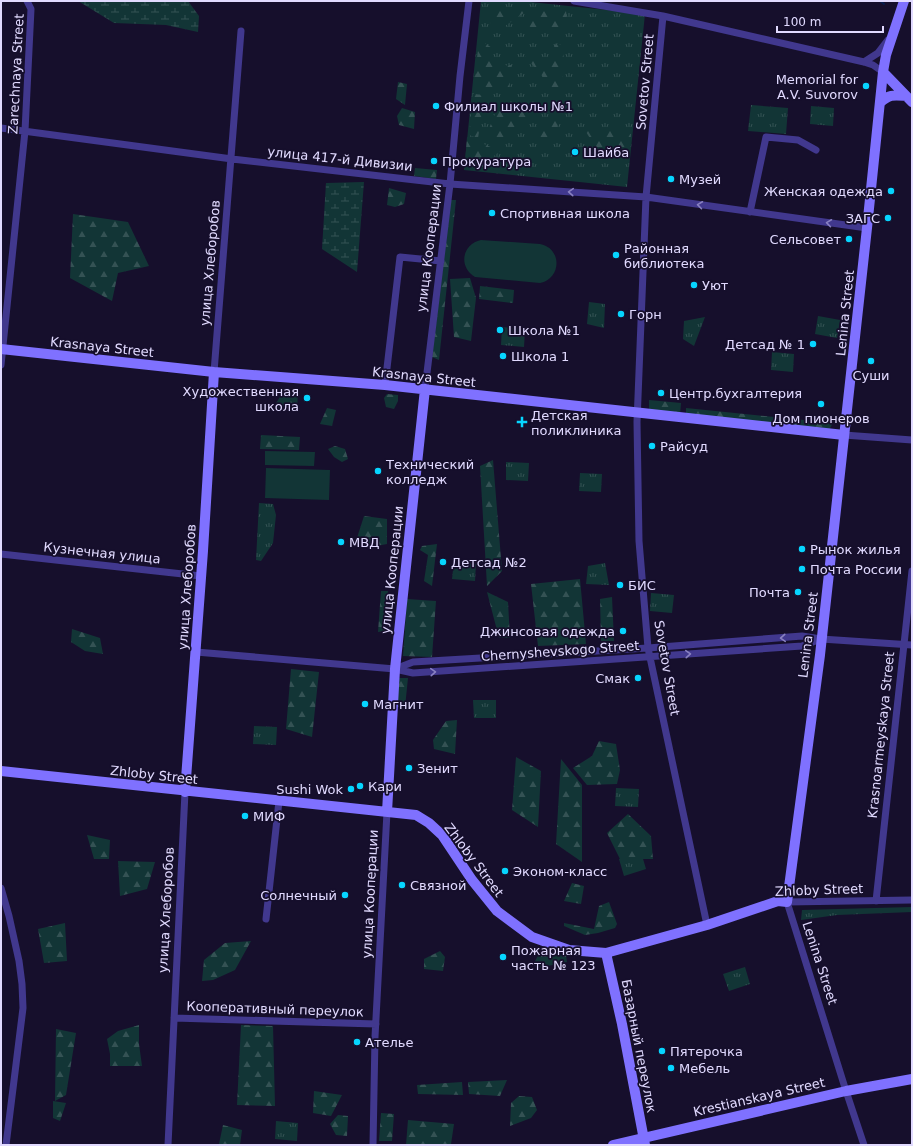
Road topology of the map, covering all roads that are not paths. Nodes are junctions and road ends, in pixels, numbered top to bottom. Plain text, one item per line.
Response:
1 (27, 1) edge
2 (469, 1) edge
3 (574, 1) edge
4 (904, 1) edge
5 (663, 16) junction
6 (241, 30) dead end
7 (893, 33) junction
8 (864, 62) junction
9 (883, 72) junction
10 (909, 99) edge
11 (880, 103) junction
12 (1, 128) edge
13 (25, 131) junction
14 (816, 150) dead end
15 (232, 159) junction
16 (450, 184) junction
17 (646, 197) junction
18 (750, 212) junction
19 (867, 228) junction
20 (441, 261) junction
21 (2, 350) edge
22 (1, 365) edge
23 (214, 372) junction
24 (385, 385) junction
25 (425, 390) junction
26 (637, 412) junction
27 (844, 435) junction
28 (912, 440) edge
29 (1, 554) edge
30 (912, 571) edge
31 (201, 576) junction
32 (821, 639) junction
33 (903, 644) junction
34 (912, 645) edge
35 (648, 648) junction
36 (196, 652) junction
37 (650, 657) junction
38 (394, 669) junction
39 (1, 771) edge
40 (185, 792) junction
41 (279, 801) junction
42 (387, 812) junction
43 (1, 888) edge
44 (912, 900) edge
45 (876, 901) junction
46 (786, 902) junction
47 (266, 919) dead end
48 (708, 925) junction
49 (606, 953) junction
50 (174, 1018) junction
51 (376, 1024) junction
52 (912, 1079) edge
53 (846, 1091) junction
54 (644, 1141) edge
55 (6, 1145) edge
56 (168, 1145) edge
57 (373, 1145) edge
58 (613, 1145) edge
59 (864, 1145) edge

1 - 13 street, Zarechnaya Street
2 - 16 street, улица Кооперации
3 - 5 street
4 - 7 street, Lenina Street
5 - 8 street
5 - 17 street, Sovetov Street
6 - 15 street, улица Хлеборобов
7 - 8 street
7 - 9 street, Lenina Street
8 - 9 street
9 - 10 street
9 - 11 street, Lenina Street
10 - 11 street
11 - 19 street, Lenina Street
12 - 13 street, улица 417-й Дивизии
13 - 15 street, улица 417-й Дивизии
13 - 21 street, Zarechnaya Street
14 - 18 street
15 - 16 street, улица 417-й Дивизии
15 - 23 street, улица Хлеборобов
17 -> 16 street, улица 417-й Дивизии
16 - 20 street, улица Кооперации
18 -> 17 street, улица 417-й Дивизии
17 - 26 street, Sovetov Street
19 -> 18 street, улица 417-й Дивизии
19 - 27 street, Lenina Street
20 - 24 street
20 - 25 street, улица Кооперации
21 - 22 street, Zarechnaya Street
21 - 23 street, Krasnaya Street
23 - 24 street, Krasnaya Street
23 - 31 street, улица Хлеборобов
24 - 25 street, Krasnaya Street
25 - 26 street, Krasnaya Street
25 - 38 street, улица Кооперации
26 - 27 street, Krasnaya Street
26 - 35 street, Sovetov Street
27 - 28 street
27 - 32 street, Lenina Street
29 - 31 street, Кузнечная улица
30 - 33 street, Krasnoarmeyskaya Street
31 - 36 street, улица Хлеборобов
32 - 33 street, Chernyshevskogo Street
32 -> 35 street, Chernyshevskogo Street
37 -> 32 street, Chernyshevskogo Street
32 - 46 street, Lenina Street
33 - 34 street, Chernyshevskogo Street
33 - 45 street, Krasnoarmeyskaya Street
35 - 37 street, Sovetov Street
35 - 38 street, Chernyshevskogo Street
36 - 38 street, Chernyshevskogo Street
36 - 40 street, улица Хлеборобов
38 -> 37 street, Chernyshevskogo Street
37 - 48 street, Sovetov Street
38 - 42 street, улица Кооперации
39 - 40 street, Zhloby Street
40 - 41 street, Zhloby Street
40 - 50 street, улица Хлеборобов
41 - 42 street, Zhloby Street
41 - 47 street
42 - 49 street, Zhloby Street
42 - 51 street, улица Кооперации
43 - 55 street
44 - 45 street, Zhloby Street
45 - 46 street, Zhloby Street
46 - 48 street, Zhloby Street
46 - 53 street, Lenina Street
48 - 49 street, Zhloby Street
49 - 54 street, Базарный переулок
50 - 51 street, Кооперативный переулок
50 - 56 street, улица Хлеборобов
51 - 57 street, улица Кооперации
52 - 53 street, Krestianskaya Street
53 - 54 street, Krestianskaya Street
53 - 59 street, Lenina Street
54 - 58 street, Krestianskaya Street

